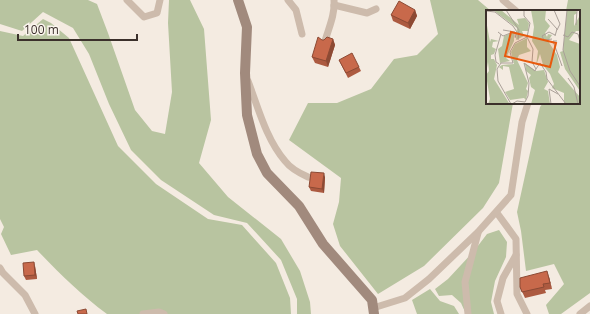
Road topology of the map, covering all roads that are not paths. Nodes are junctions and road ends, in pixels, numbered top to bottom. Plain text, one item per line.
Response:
1 (127, 0) edge
2 (160, 0) edge
3 (238, 0) edge
4 (288, 0) edge
5 (503, 0) edge
6 (334, 2) edge
7 (376, 9) dead end
8 (515, 10) edge
9 (302, 34) dead end
10 (325, 41) edge
11 (244, 73) junction
12 (528, 104) edge
13 (308, 177) dead end
14 (497, 213) junction
15 (478, 232) junction
16 (516, 255) junction
17 (0, 268) edge
18 (2, 276) edge
19 (590, 306) edge
20 (373, 311) edge
21 (35, 314) edge
22 (143, 314) edge
23 (164, 314) edge
24 (468, 314) edge
25 (501, 314) edge
26 (527, 314) edge
27 (580, 314) edge

1 - 2 street
3 - 11 street
4 - 9 street
5 - 8 street
6 - 7 street
6 - 10 street
11 - 13 street
11 - 20 street
12 - 14 street
14 - 15 street
14 - 16 street
15 - 20 street
15 - 24 street
16 - 25 street
16 - 26 street
17 - 18 street
18 - 21 street
19 - 27 street
22 - 23 street

